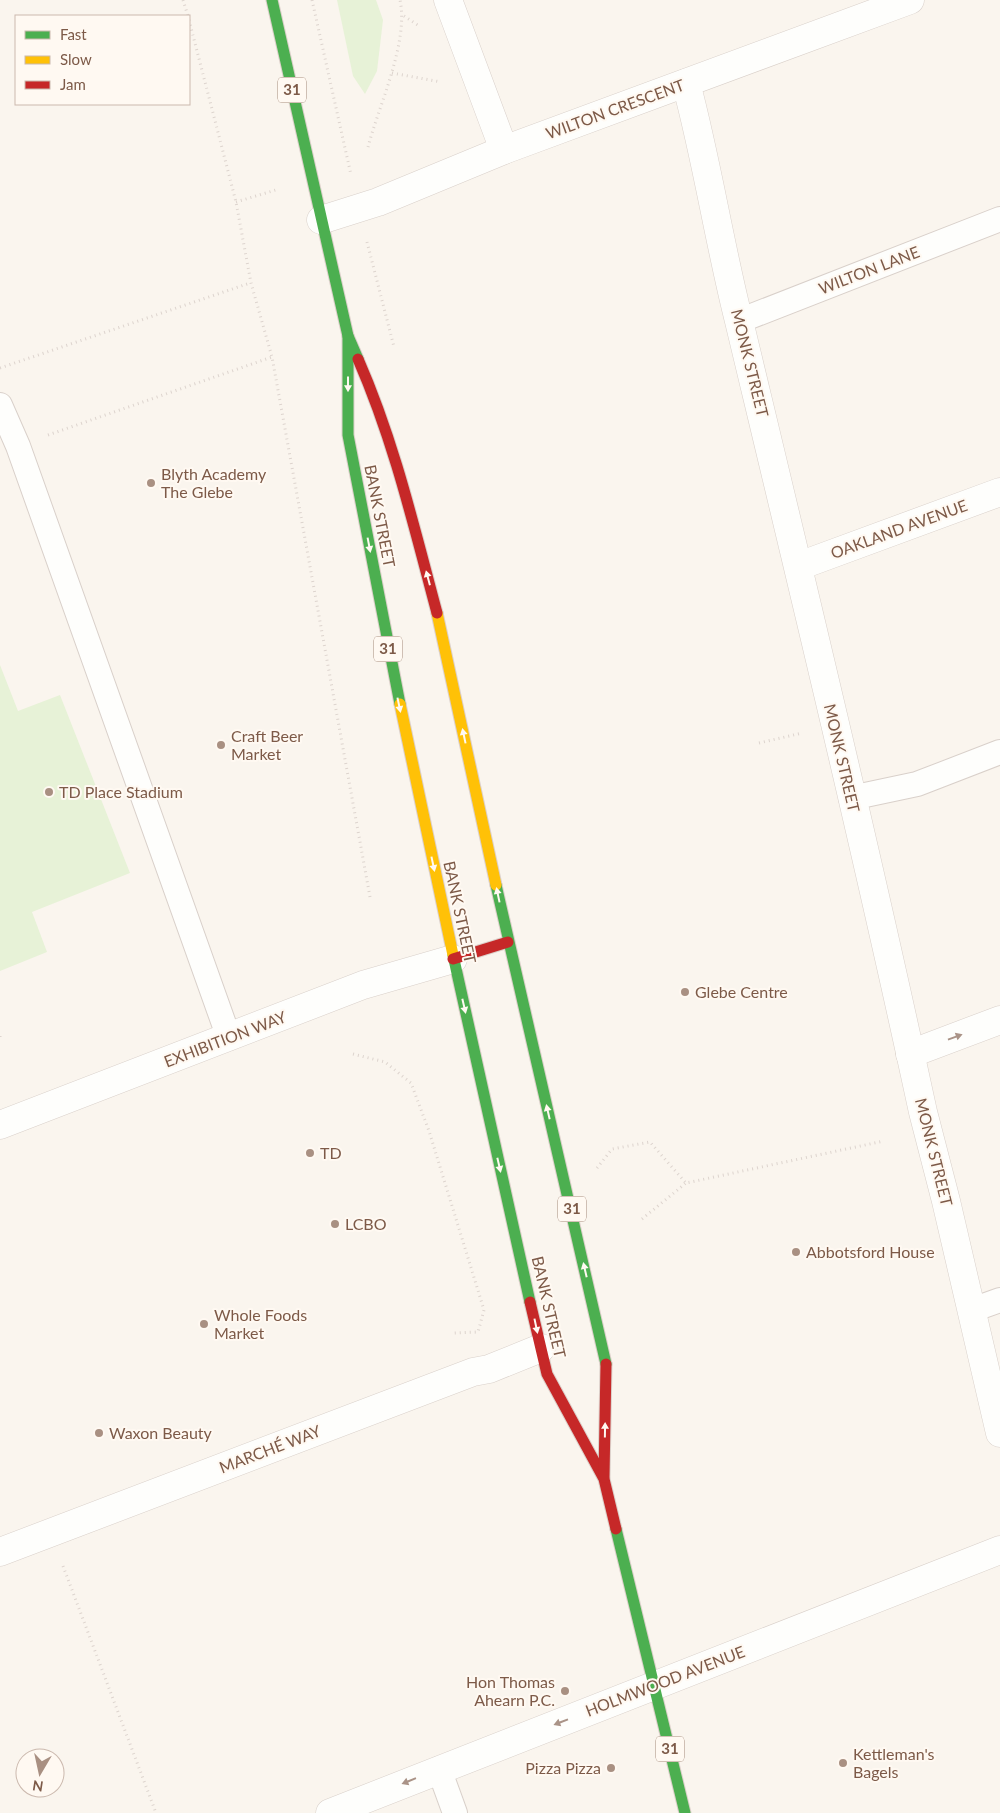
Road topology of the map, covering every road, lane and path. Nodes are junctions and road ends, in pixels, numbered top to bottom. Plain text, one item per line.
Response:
1 (183, 0) edge
2 (272, 0) edge
3 (312, 0) edge
4 (400, 0) edge
5 (448, 0) edge
6 (910, 0) edge
7 (187, 15) edge
8 (190, 26) edge
9 (392, 73) junction
10 (441, 82) dead end
11 (686, 82) junction
12 (368, 147) dead end
13 (504, 150) junction
14 (346, 153) dead end
15 (312, 180) junction
16 (236, 202) junction
17 (1000, 219) edge
18 (320, 220) junction
19 (250, 283) junction
20 (738, 321) junction
21 (348, 336) junction
22 (272, 357) junction
23 (0, 368) edge
24 (0, 405) edge
25 (18, 446) junction
26 (1000, 492) edge
27 (799, 566) junction
28 (834, 725) junction
29 (759, 743) dead end
30 (1000, 752) edge
31 (851, 798) junction
32 (370, 897) dead end
33 (508, 942) junction
34 (453, 959) junction
35 (1000, 1020) edge
36 (229, 1038) junction
37 (353, 1054) dead end
38 (910, 1054) junction
39 (0, 1125) edge
40 (884, 1141) dead end
41 (596, 1170) dead end
42 (686, 1183) junction
43 (642, 1219) dead end
44 (1000, 1300) edge
45 (972, 1310) junction
46 (454, 1333) dead end
47 (541, 1348) junction
48 (1000, 1433) edge
49 (604, 1479) junction
50 (51, 1532) junction
51 (1000, 1550) edge
52 (0, 1552) edge
53 (655, 1684) junction
54 (439, 1770) junction
55 (156, 1813) edge
56 (330, 1813) edge
57 (455, 1813) edge
58 (685, 1813) edge

1 - 7 path
2 - 15 main road, BANK STREET / 31
3 - 14 path
4 - 9 path
5 - 13 street
6 - 11 street, WILTON CRESCENT
8 - 16 path
9 - 10 path
9 - 12 path
11 - 13 street, WILTON CRESCENT
11 - 20 street, MONK STREET
13 - 18 street, WILTON CRESCENT
15 - 16 path
15 - 18 main road, BANK STREET / 31
16 - 19 path
17 - 20 lane, WILTON LANE
18 - 21 main road, BANK STREET / 31
19 - 22 path
19 - 23 path
20 - 27 street, MONK STREET
33 -> 21 main road, BANK STREET / 31
21 -> 34 main road, BANK STREET / 31
22 - 25 path
22 - 32 path
24 - 25 lane
25 - 36 lane
26 - 27 street, OAKLAND AVENUE
27 - 28 street, MONK STREET
28 - 29 path
28 - 31 street, MONK STREET
30 - 31 lane
31 - 38 street, MONK STREET
33 - 34 main road
49 -> 33 main road, BANK STREET / 31
34 - 36 street, EXHIBITION WAY
34 -> 47 main road, BANK STREET / 31
38 -> 35 street
36 - 39 street, EXHIBITION WAY
37 - 46 path
38 - 45 street, MONK STREET
40 - 42 path
41 - 42 path
42 - 43 path
44 - 45 lane
45 - 48 street, MONK STREET
47 - 49 main road, BANK STREET / 31
47 - 50 street, MARCHÉ WAY
49 - 53 main road, BANK STREET / 31
50 - 52 street, MARCHÉ WAY
50 - 55 path
51 - 53 street, HOLMWOOD AVENUE
53 -> 54 street, HOLMWOOD AVENUE
53 - 58 main road, BANK STREET / 31
54 -> 56 street, HOLMWOOD AVENUE
54 - 57 lane

